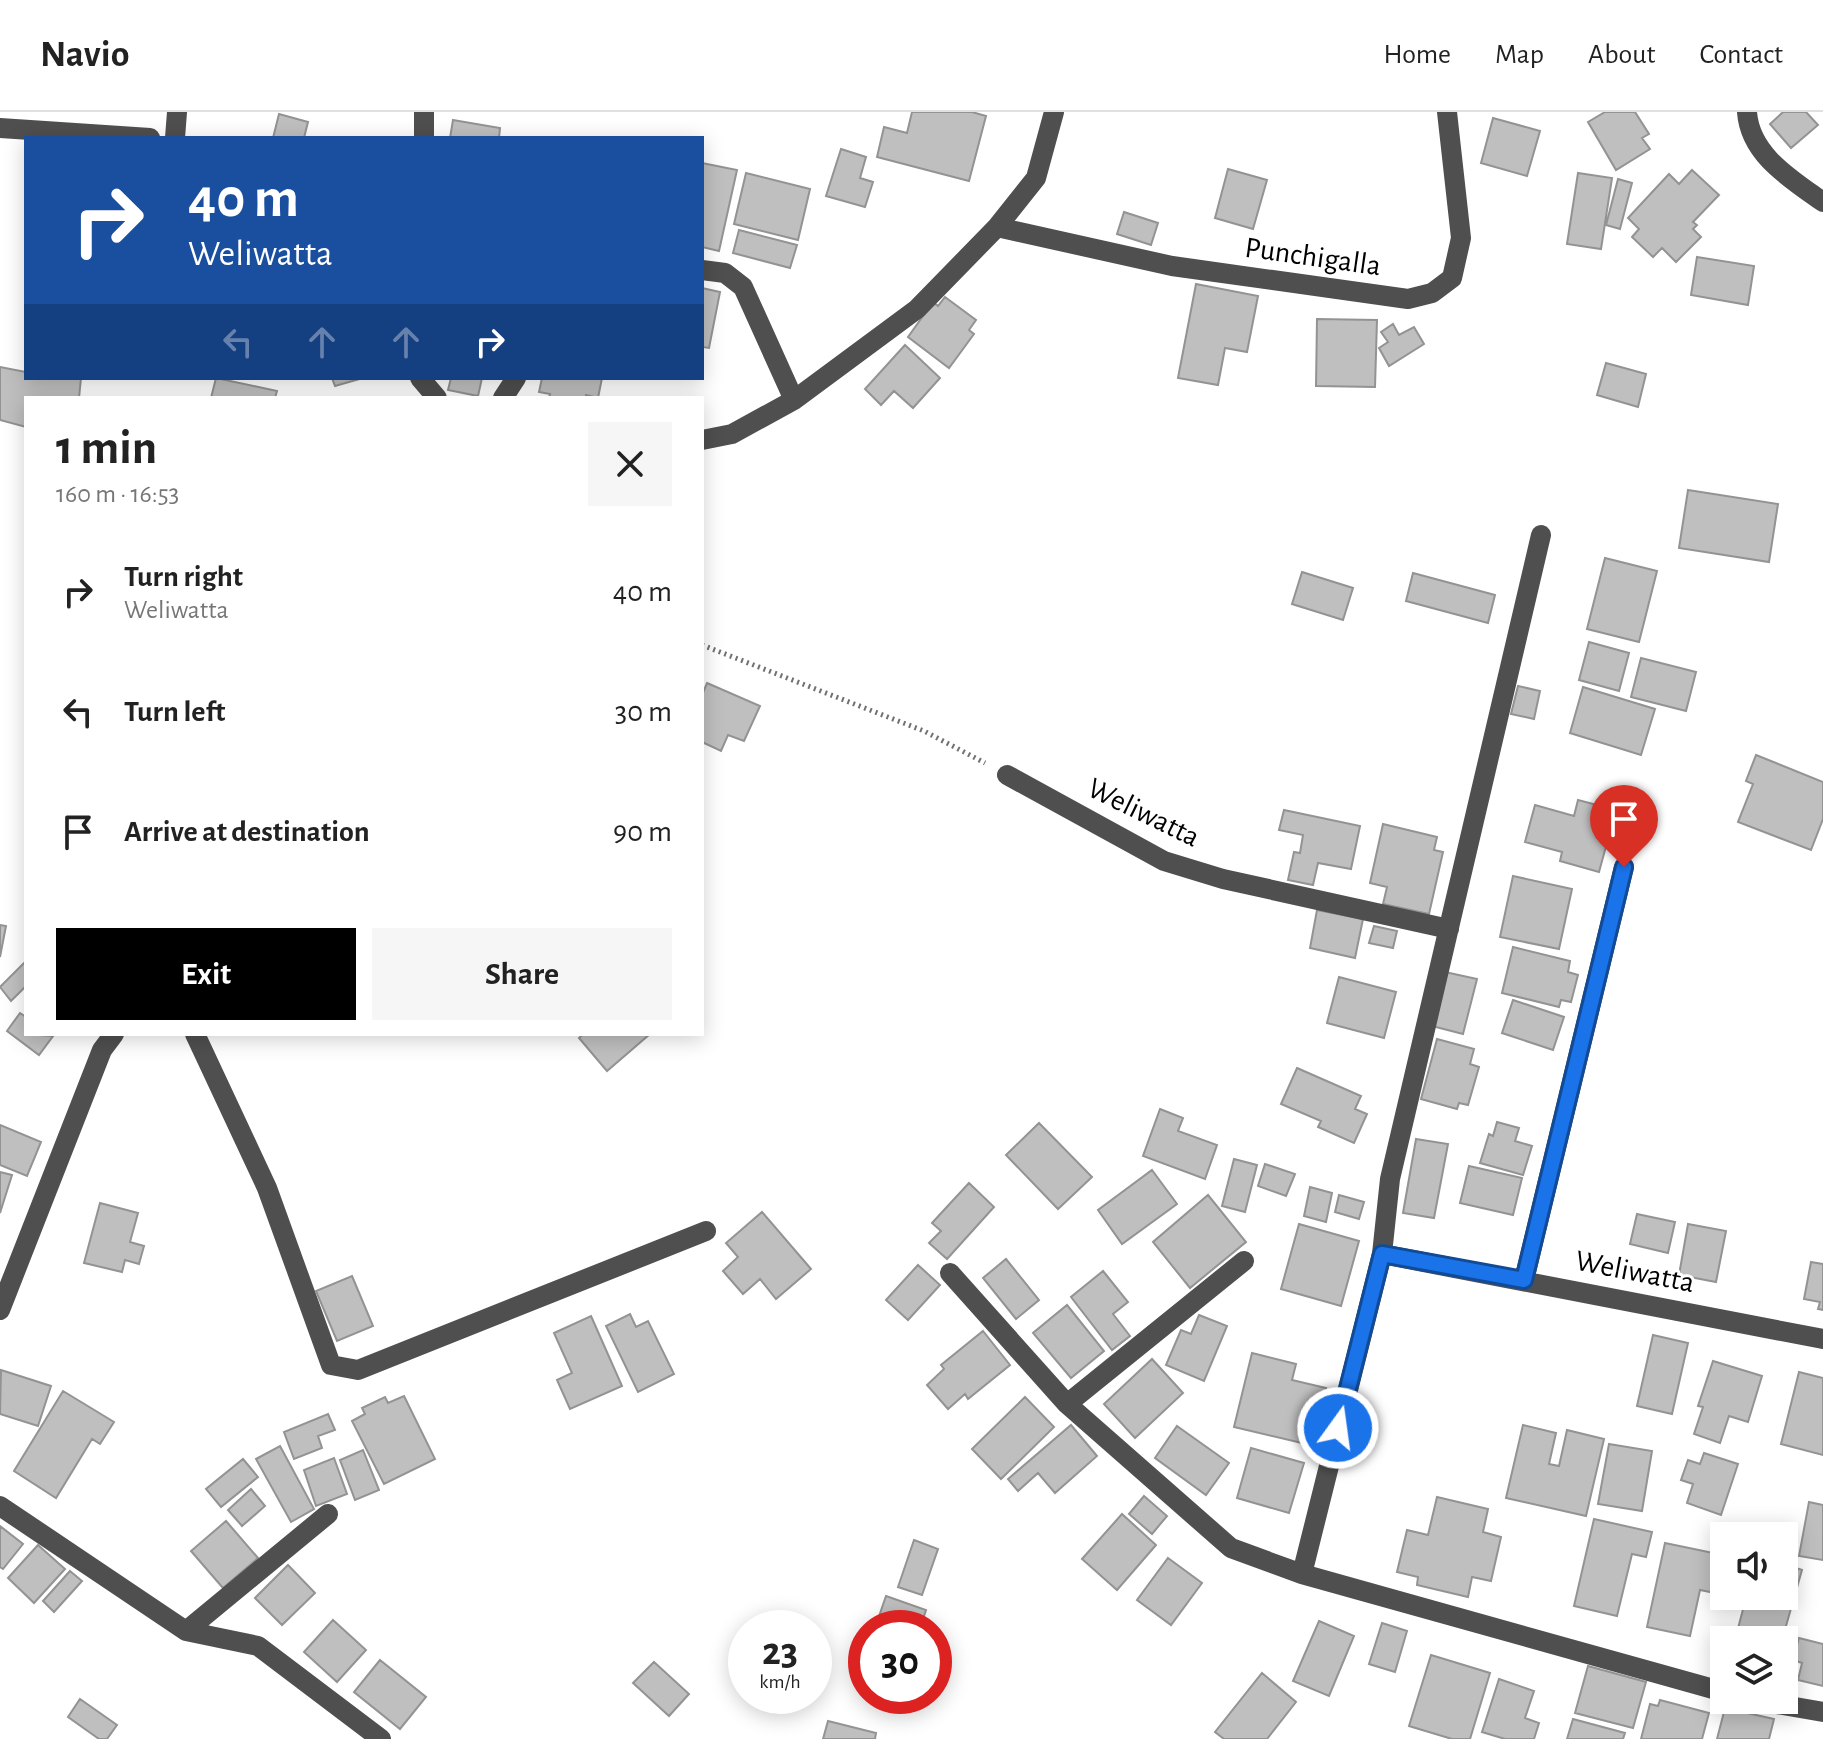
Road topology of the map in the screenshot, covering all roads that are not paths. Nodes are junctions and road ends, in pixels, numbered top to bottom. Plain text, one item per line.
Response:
1 (177, 112) edge
2 (424, 112) edge
3 (1054, 112) edge
4 (1447, 112) edge
5 (1747, 112) edge
6 (0, 128) edge
7 (120, 136) edge
8 (175, 136) edge
9 (424, 136) edge
10 (1823, 202) edge
11 (997, 227) junction
12 (704, 270) edge
13 (422, 380) edge
14 (435, 396) edge
15 (794, 400) junction
16 (704, 440) edge
17 (1541, 535) dead end
18 (1007, 775) road end
19 (1624, 867) dead end
20 (1449, 929) junction
21 (112, 1036) edge
22 (196, 1036) edge
23 (706, 1231) dead end
24 (1382, 1254) junction
25 (1244, 1261) dead end
26 (950, 1273) dead end
27 (1524, 1280) junction
28 (5, 1282) edge
29 (0, 1310) edge
30 (1823, 1339) edge
31 (1067, 1404) junction
32 (0, 1506) edge
33 (328, 1514) dead end
34 (1302, 1574) junction
35 (186, 1631) junction
36 (1710, 1688) edge
37 (1798, 1708) edge
38 (1823, 1712) edge
39 (381, 1739) edge

1 - 8 street
2 - 9 street
3 - 11 street
4 - 11 street, Punchigalla
5 - 10 street
6 - 7 street
11 - 15 street
12 - 15 street
13 - 14 street
15 - 16 street
17 - 20 street
18 - 20 street, Weliwatta
19 - 27 street
20 - 24 street
21 - 28 street
22 - 23 street
24 - 27 street, Weliwatta
24 - 34 street
25 - 31 street
26 - 31 street
27 - 30 street, Weliwatta
28 - 29 street
31 - 34 street
32 - 35 street
33 - 35 street
34 - 36 street
35 - 39 street
37 - 38 street

